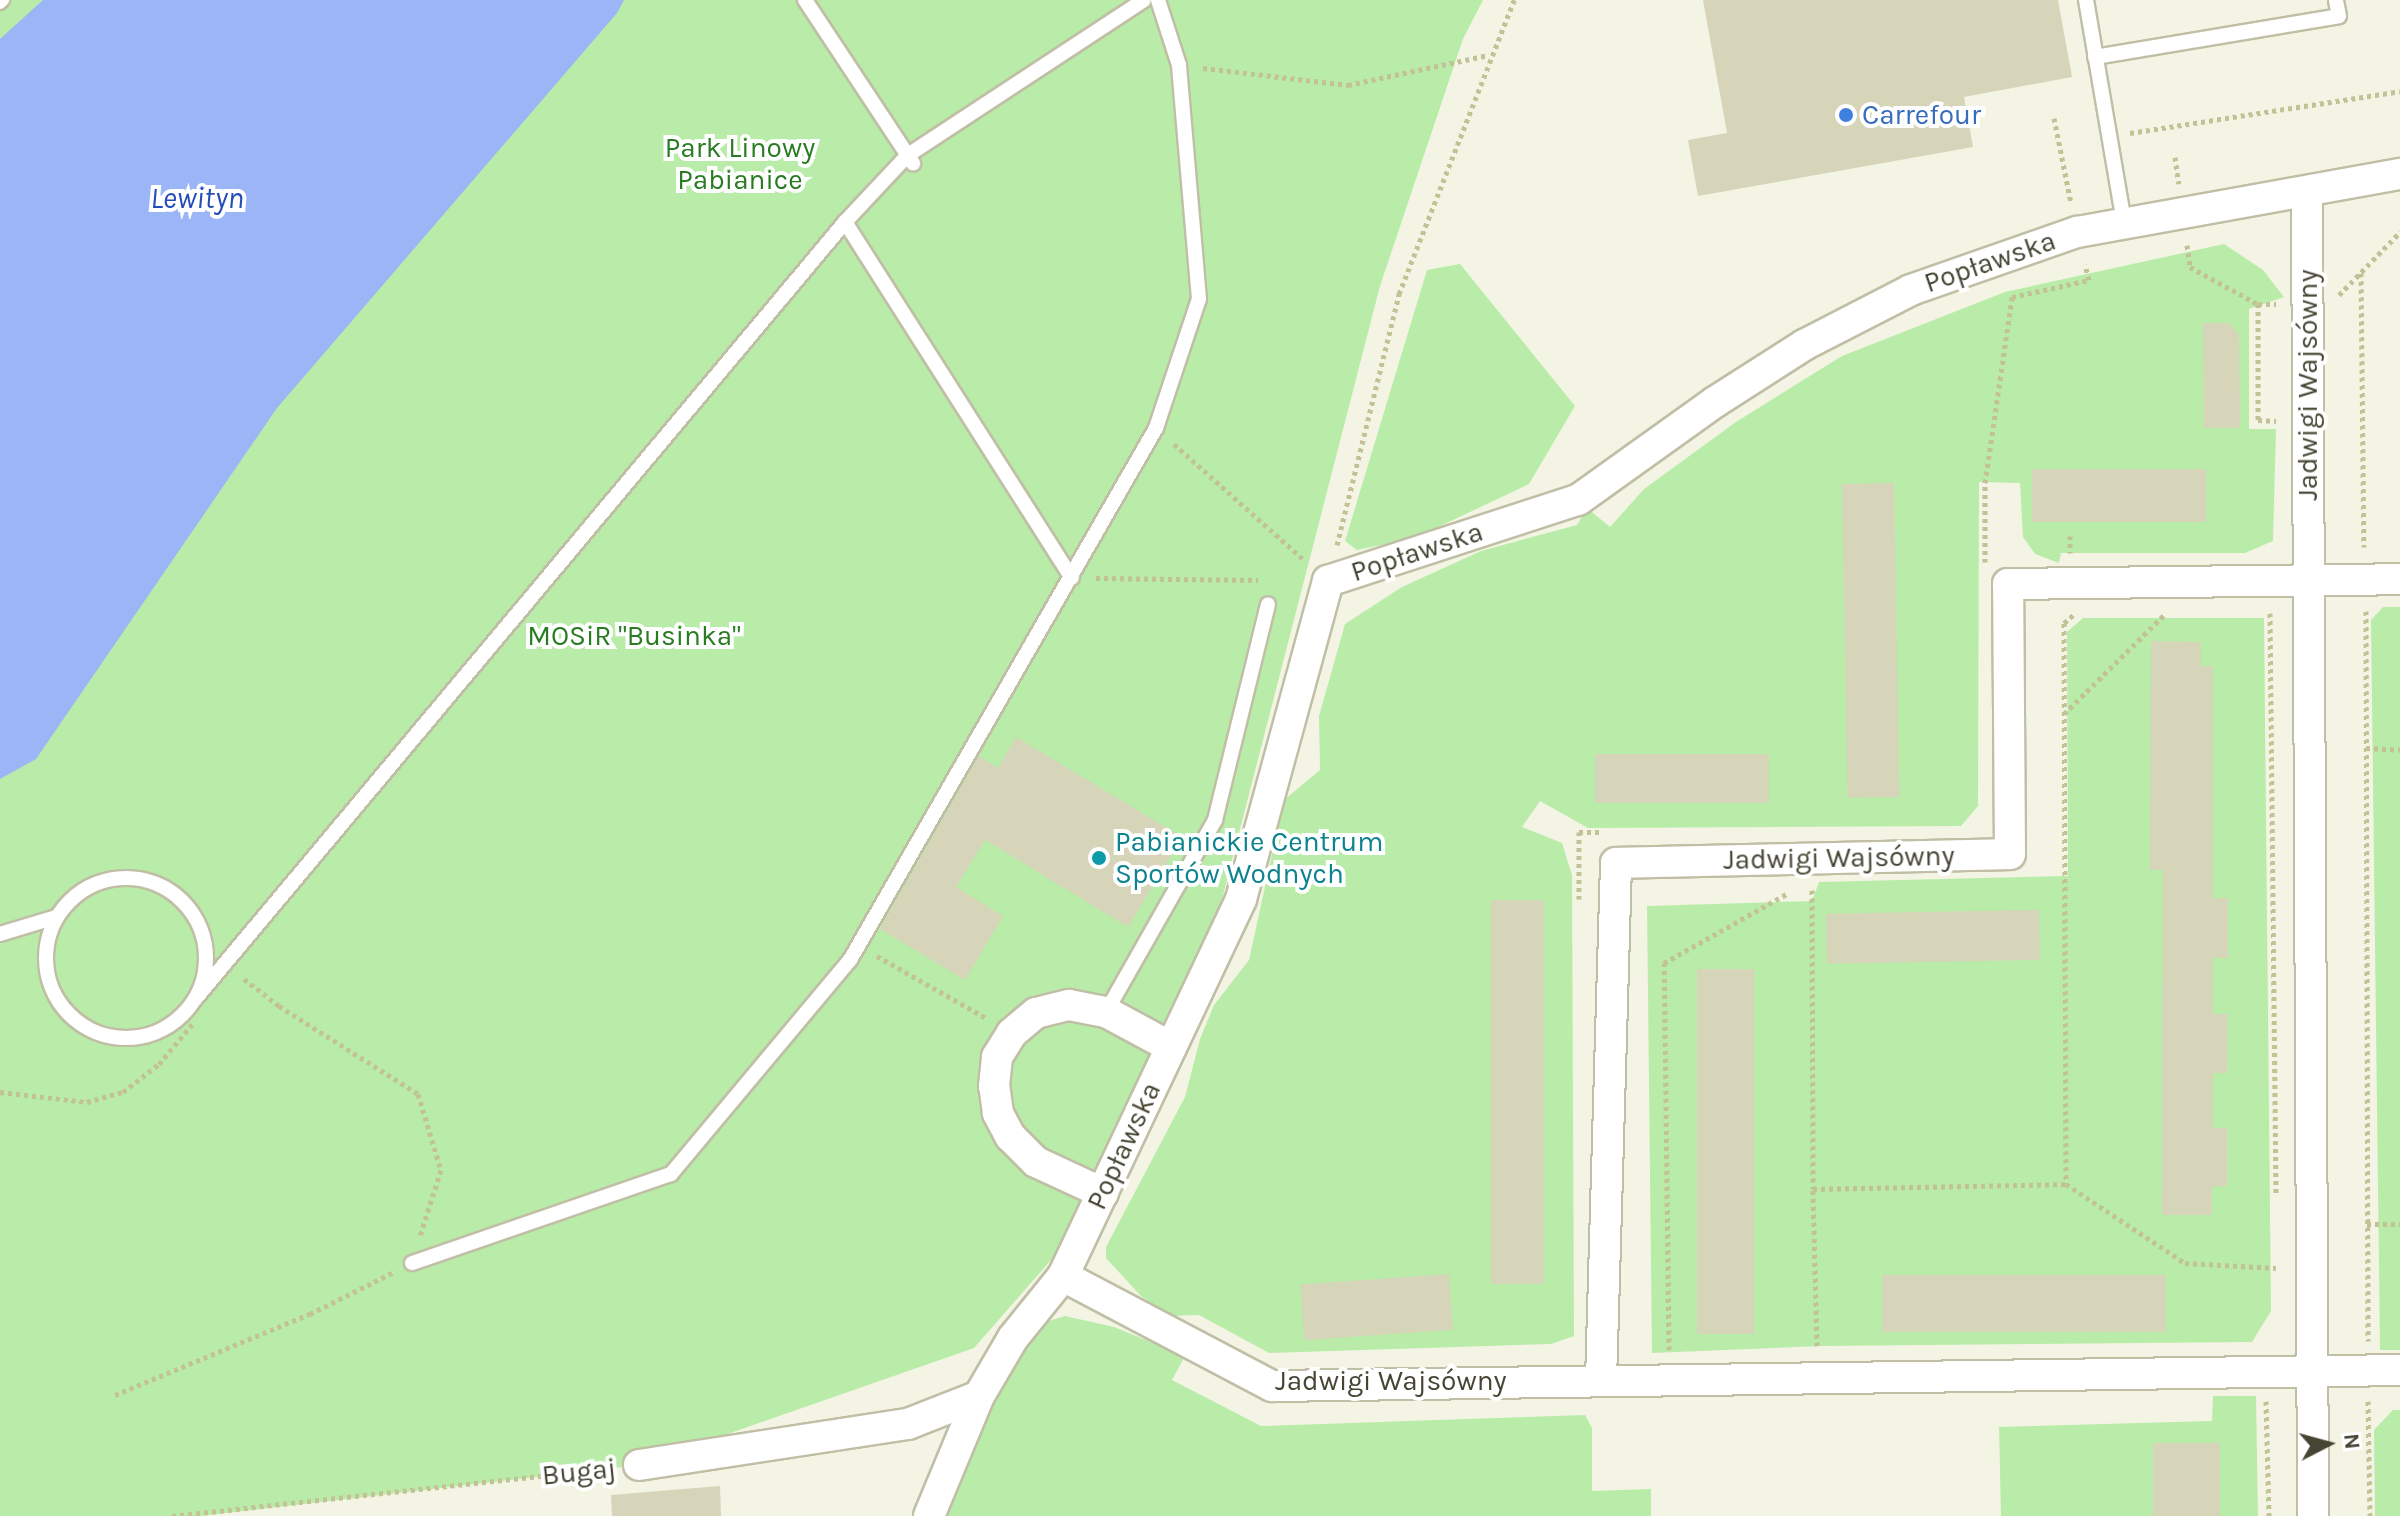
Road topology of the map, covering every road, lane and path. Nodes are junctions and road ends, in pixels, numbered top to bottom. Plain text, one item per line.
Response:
1 (805, 0) edge
2 (1144, 0) edge
3 (1158, 0) edge
4 (1514, 0) edge
5 (2086, 0) edge
6 (2336, 0) edge
7 (1490, 54) junction
8 (2095, 57) junction
9 (1179, 65) junction
10 (2400, 91) edge
11 (2110, 136) junction
12 (2175, 157) dead end
13 (910, 159) junction
14 (2400, 174) edge
15 (2307, 191) junction
16 (2182, 212) junction
17 (845, 222) junction
18 (2124, 222) junction
19 (2400, 232) edge
20 (2361, 272) junction
21 (2258, 304) junction
22 (2307, 305) junction
23 (2283, 421) dead end
24 (1156, 428) junction
25 (1072, 578) junction
26 (2364, 579) junction
27 (2400, 579) edge
28 (1268, 580) dead end
29 (2308, 580) junction
30 (1328, 581) junction
31 (2255, 581) junction
32 (1268, 604) dead end
33 (2366, 610) dead end
34 (2165, 613) junction
35 (2179, 613) dead end
36 (2089, 614) dead end
37 (2150, 614) dead end
38 (2366, 625) dead end
39 (2063, 715) junction
40 (2400, 742) edge
41 (2366, 748) junction
42 (2397, 750) edge
43 (1812, 869) junction
44 (56, 917) junction
45 (0, 934) edge
46 (858, 946) junction
47 (224, 962) junction
48 (196, 998) junction
49 (1106, 1012) junction
50 (1012, 1033) junction
51 (1171, 1047) junction
52 (0, 1092) edge
53 (87, 1102) dead end
54 (2066, 1184) junction
55 (1813, 1189) junction
56 (1103, 1193) junction
57 (2276, 1204) dead end
58 (2367, 1224) junction
59 (2400, 1224) edge
60 (2276, 1252) dead end
61 (412, 1263) junction
62 (2276, 1268) junction
63 (1063, 1276) junction
64 (2276, 1282) dead end
65 (1817, 1351) dead end
66 (2368, 1354) dead end
67 (1669, 1356) dead end
68 (2311, 1369) junction
69 (2265, 1370) junction
70 (2400, 1370) edge
71 (1601, 1381) junction
72 (115, 1395) dead end
73 (979, 1396) junction
74 (2368, 1397) dead end
75 (639, 1465) joint
76 (172, 1516) edge
77 (929, 1516) edge
78 (2269, 1516) edge
79 (2313, 1516) edge
80 (2370, 1516) edge

1 - 13 lane
2 - 13 lane
3 - 9 lane
4 - 7 path
5 - 8 lane
6 - 8 lane
7 - 9 path
7 - 30 path
8 - 11 lane
9 - 24 lane
10 - 11 path
11 - 18 lane
12 - 16 path
13 - 17 lane
14 - 15 street, Popławska
15 - 16 street, Popławska
15 - 22 street, Jadwigi Wajsówny
16 - 18 street, Popławska
16 - 21 path
17 - 25 lane
17 - 47 lane
18 - 30 street, Popławska
19 - 20 path
20 - 22 path
20 - 26 path
21 - 22 path
21 - 23 path
22 - 29 street, Jadwigi Wajsówny
24 - 25 lane
24 - 30 path
25 - 28 path
25 - 46 lane
26 - 27 street
26 - 29 street
26 - 33 path
29 - 31 street, Jadwigi Wajsówny
29 - 68 street, Jadwigi Wajsówny
30 - 51 street, Popławska
31 - 43 street, Jadwigi Wajsówny
31 - 57 path
32 - 49 lane
34 - 35 path
34 - 37 path
34 - 39 path
36 - 39 path
38 - 41 path
39 - 54 path
40 - 42 path
41 - 42 path
41 - 58 path
43 - 55 path
43 - 67 path
43 - 71 street, Jadwigi Wajsówny
44 - 45 lane
44 - 48 lane
44 - 48 lane
46 - 50 path
46 - 61 lane
47 - 48 lane
47 - 61 path
49 - 50 street
49 - 51 street
50 - 56 street
51 - 56 street, Popławska
52 - 53 path
54 - 55 path
54 - 62 path
55 - 65 path
56 - 63 street, Popławska
58 - 59 path
58 - 66 path
60 - 62 path
61 - 72 path
62 - 64 path
63 - 71 street, Jadwigi Wajsówny
63 - 73 street, Popławska
68 - 69 street, Jadwigi Wajsówny
68 - 70 street, Jadwigi Wajsówny
68 - 79 street, Jadwigi Wajsówny
69 - 71 street, Jadwigi Wajsówny
69 - 78 path
73 - 75 street, Bugaj
73 - 77 street, Popławska
74 - 80 path
75 - 76 path, Bugaj

